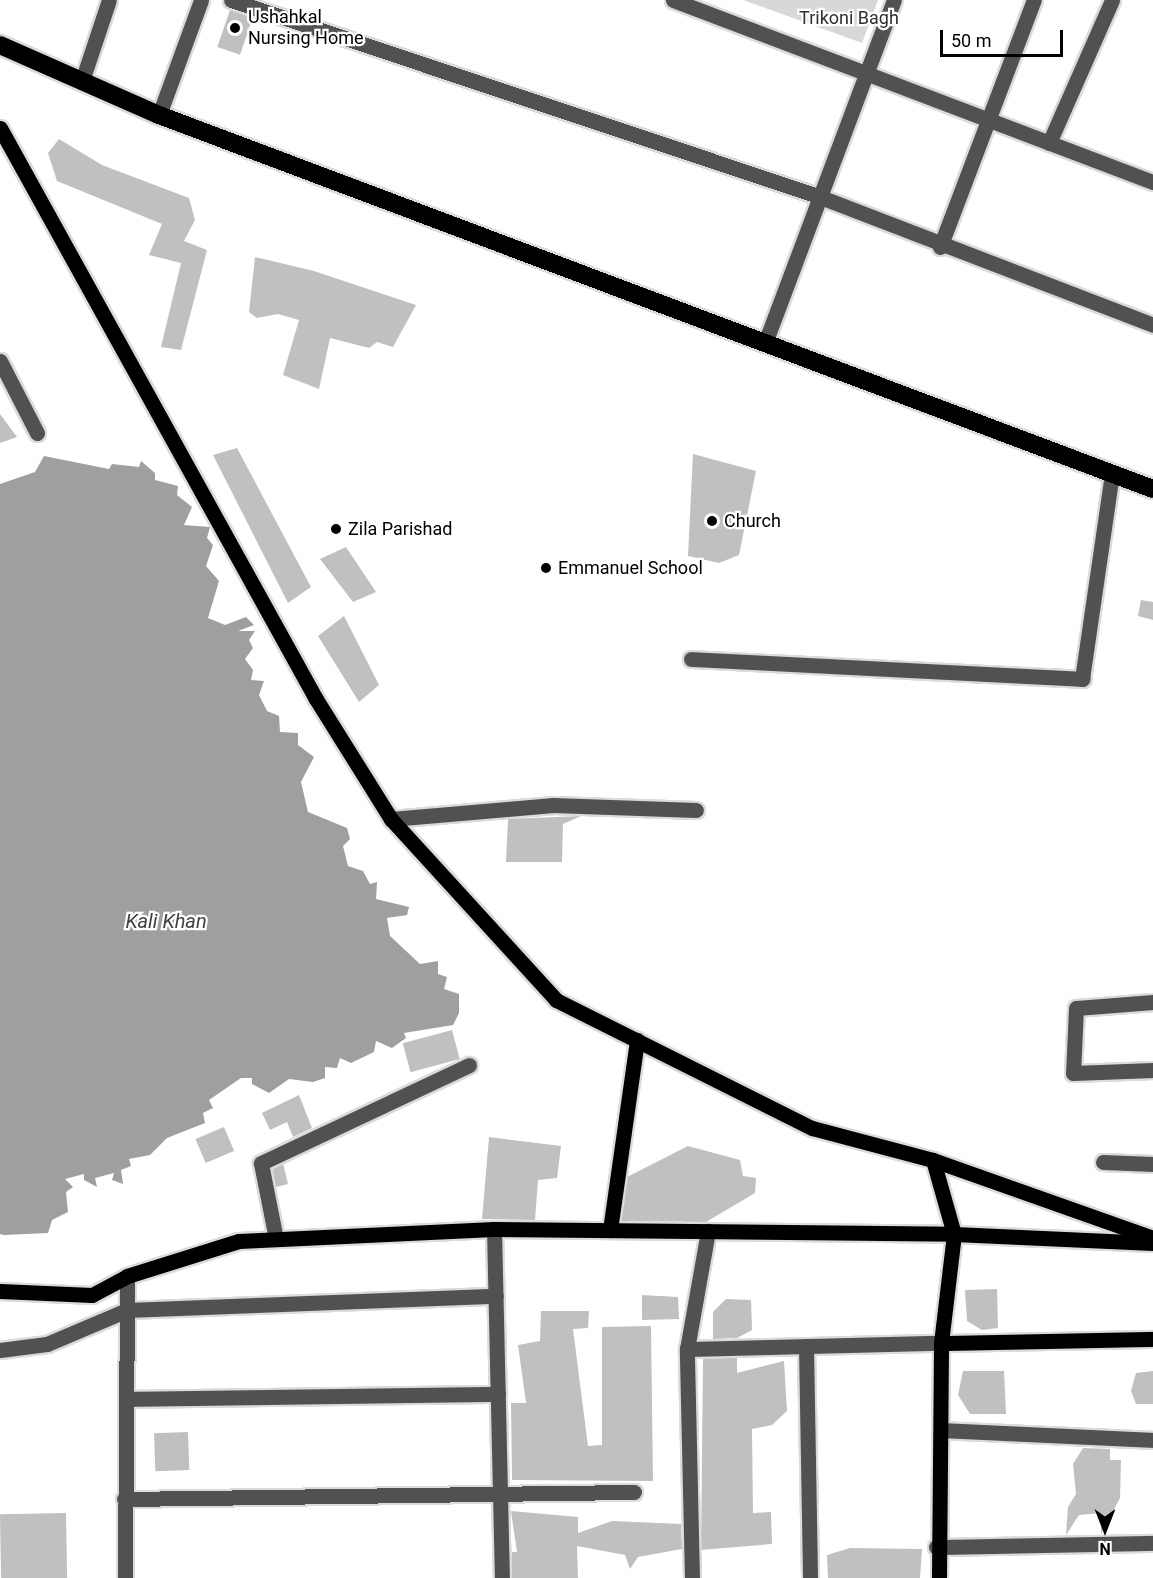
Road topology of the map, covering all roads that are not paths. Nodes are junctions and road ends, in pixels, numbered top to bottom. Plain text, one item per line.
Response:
1 (110, 0) edge
2 (201, 0) edge
3 (231, 0) edge
4 (673, 0) edge
5 (894, 0) edge
6 (1034, 0) edge
7 (1112, 0) edge
8 (0, 45) edge
9 (868, 72) junction
10 (82, 81) junction
11 (159, 115) junction
12 (989, 118) junction
13 (0, 128) edge
14 (1049, 143) junction
15 (1153, 182) edge
16 (823, 199) junction
17 (940, 247) junction
18 (1153, 325) edge
19 (765, 343) junction
20 (0, 361) edge
21 (37, 433) dead end
22 (1112, 474) junction
23 (1153, 489) edge
24 (691, 659) dead end
25 (696, 810) dead end
26 (391, 819) junction
27 (1153, 1002) edge
28 (637, 1040) junction
29 (470, 1065) dead end
30 (1153, 1070) edge
31 (933, 1160) junction
32 (1103, 1162) dead end
33 (1153, 1164) edge
34 (494, 1228) junction
35 (610, 1230) junction
36 (708, 1231) junction
37 (954, 1234) junction
38 (1153, 1238) edge
39 (276, 1239) junction
40 (1153, 1243) edge
41 (127, 1276) junction
42 (0, 1291) edge
43 (496, 1296) junction
44 (127, 1310) junction
45 (1153, 1339) edge
46 (941, 1343) junction
47 (806, 1346) junction
48 (687, 1349) junction
49 (0, 1350) edge
50 (498, 1394) junction
51 (126, 1399) junction
52 (942, 1431) junction
53 (1153, 1440) edge
54 (500, 1491) junction
55 (634, 1492) dead end
56 (124, 1499) junction
57 (1153, 1543) edge
58 (936, 1547) junction
59 (125, 1578) edge
60 (502, 1578) edge
61 (692, 1578) edge
62 (810, 1578) edge
63 (939, 1578) edge

1 - 10 street
2 - 11 street
3 - 16 street
4 - 9 street
5 - 9 street
6 - 12 street
7 - 14 street
8 - 10 highway
9 - 12 street
9 - 16 street
10 - 11 highway
11 - 19 highway
12 - 14 street
12 - 17 street
13 - 26 main road
14 - 15 street
16 - 17 street
16 - 19 street
17 - 18 street
19 - 22 highway
20 - 21 street
22 - 23 highway
22 - 24 street
25 - 26 street
26 - 28 main road
27 - 30 street
28 - 31 main road
28 - 35 main road
29 - 39 street
31 - 37 main road
31 - 38 main road
32 - 33 street
34 - 35 main road
34 - 39 main road
34 - 43 street
35 - 36 main road
36 - 37 main road
36 - 48 street
37 - 40 main road
37 - 46 main road
39 - 41 main road
41 - 42 main road
41 - 44 street
43 - 44 street
43 - 50 street
44 - 49 street
44 - 51 street
45 - 46 main road
46 - 47 street
46 - 52 main road
47 - 48 street
47 - 62 street
48 - 61 street
50 - 51 street
50 - 54 street
51 - 56 street
52 - 53 street
52 - 58 main road
54 - 55 street
54 - 56 street
54 - 60 street
56 - 59 street
57 - 58 street
58 - 63 main road

